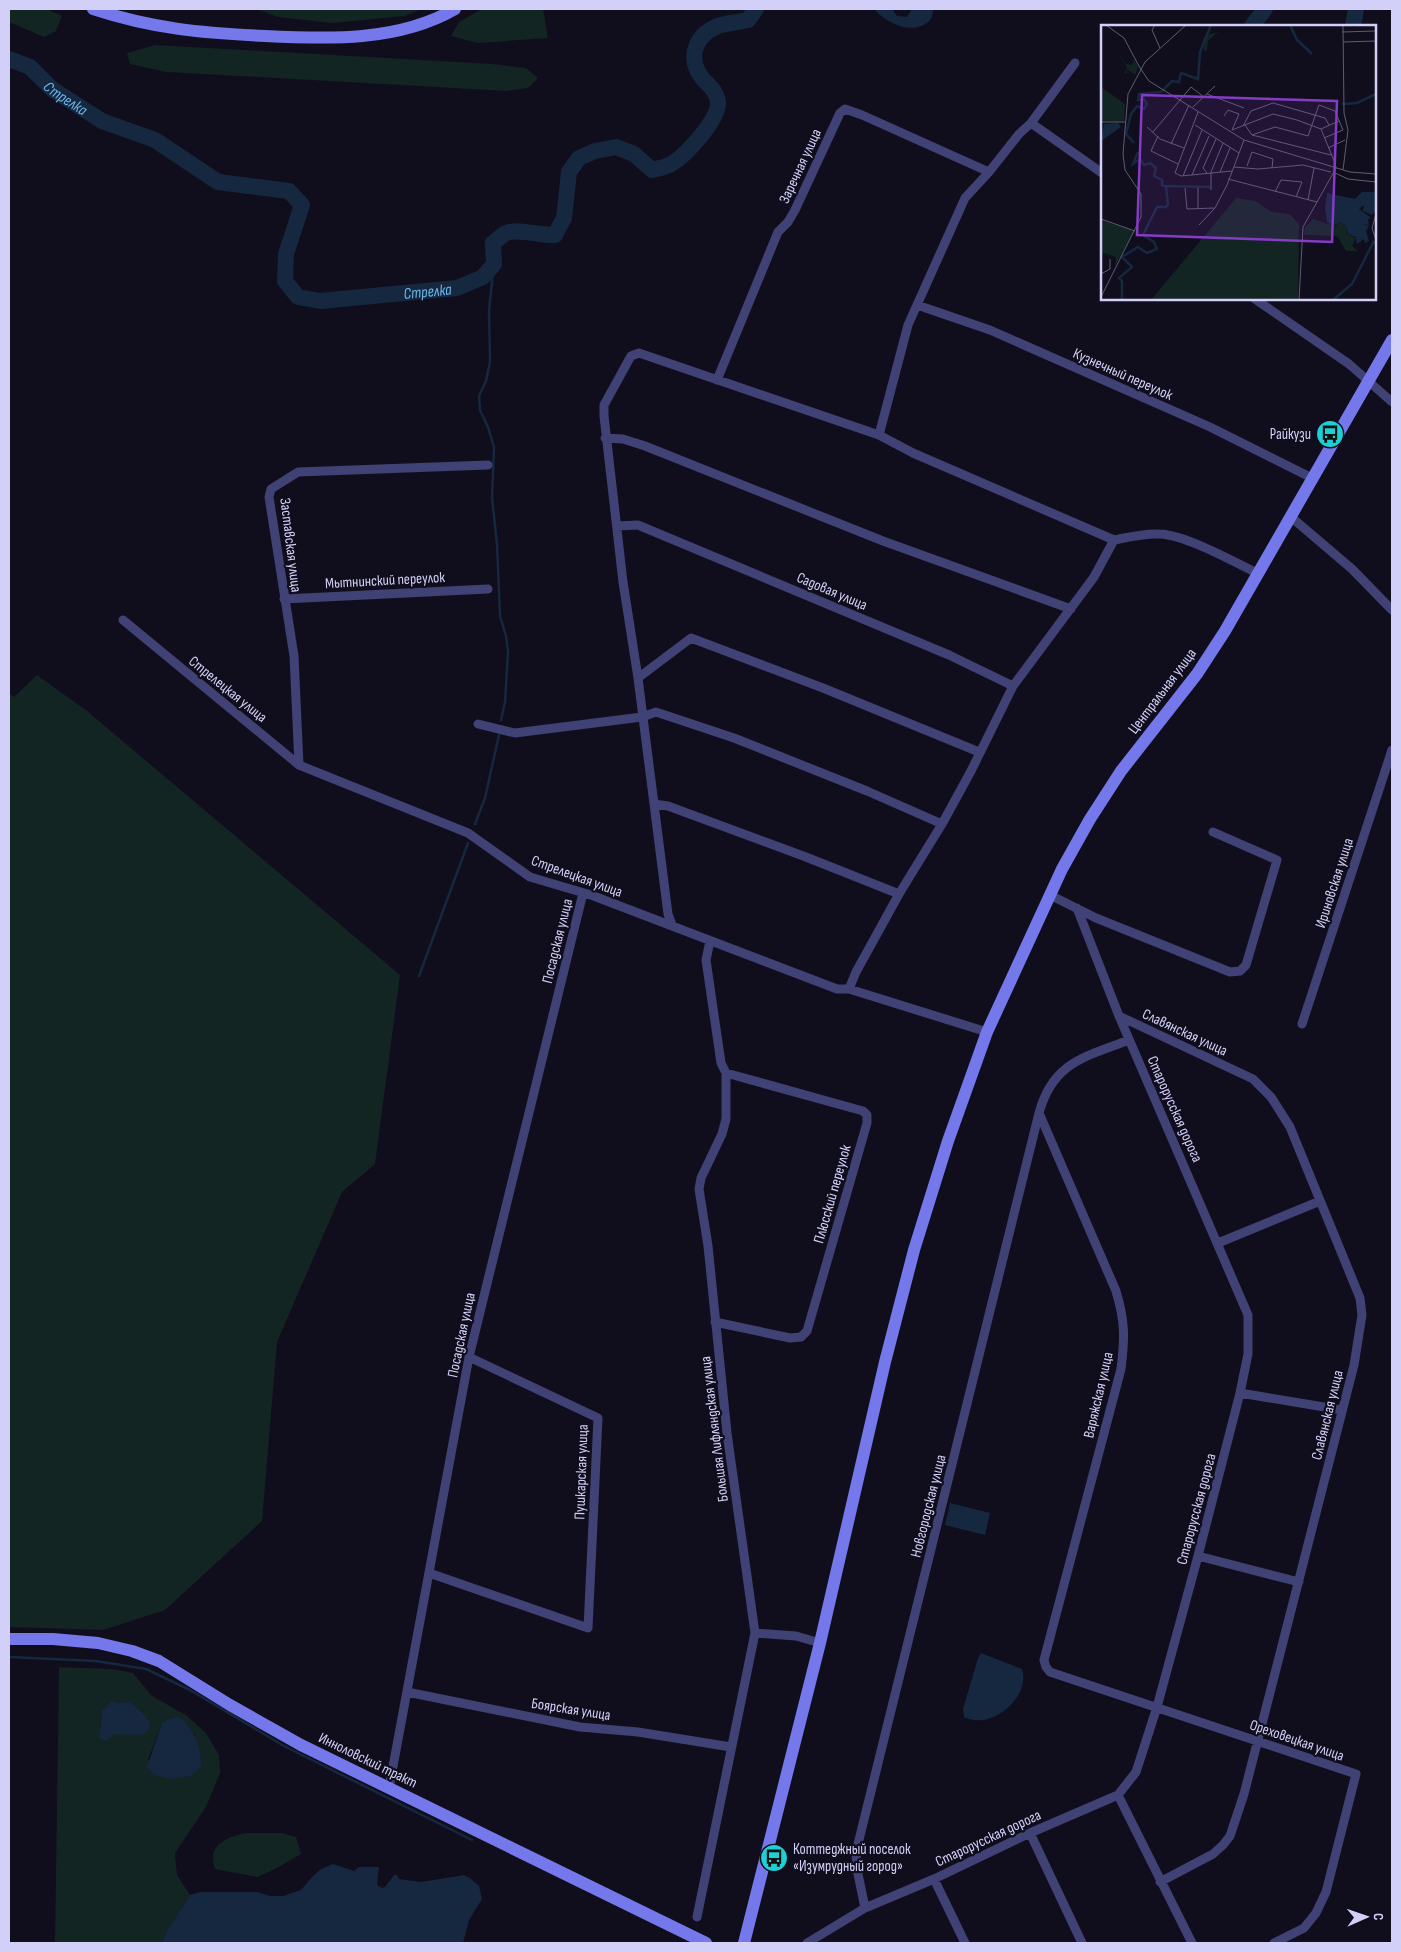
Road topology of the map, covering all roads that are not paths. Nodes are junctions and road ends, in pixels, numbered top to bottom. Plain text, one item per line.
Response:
1 (93, 9) edge
2 (454, 9) edge
3 (1075, 63) dead end
4 (1032, 121) junction
5 (1101, 172) edge
6 (988, 174) junction
7 (1256, 300) edge
8 (917, 305) junction
9 (1392, 340) edge
10 (717, 380) junction
11 (1369, 381) junction
12 (1392, 402) edge
13 (879, 435) junction
14 (605, 438) junction
15 (488, 465) dead end
16 (1314, 479) junction
17 (1291, 517) junction
18 (617, 526) junction
19 (1114, 540) junction
20 (1259, 574) junction
21 (488, 589) dead end
22 (284, 599) junction
23 (1071, 609) junction
24 (1392, 610) edge
25 (123, 620) dead end
26 (638, 678) junction
27 (1013, 686) junction
28 (642, 717) junction
29 (478, 724) dead end
30 (1392, 750) edge
31 (979, 752) junction
32 (299, 765) junction
33 (654, 804) junction
34 (942, 824) junction
35 (1213, 832) dead end
36 (583, 893) junction
37 (900, 894) junction
38 (1050, 895) junction
39 (1077, 908) junction
40 (672, 926) junction
41 (710, 941) junction
42 (849, 989) junction
43 (1119, 1016) junction
44 (1302, 1024) dead end
45 (987, 1032) junction
46 (1129, 1040) junction
47 (726, 1073) junction
48 (1039, 1113) junction
49 (1320, 1201) junction
50 (1218, 1243) junction
51 (715, 1322) junction
52 (469, 1357) junction
53 (1240, 1394) junction
54 (1342, 1410) junction
55 (1198, 1556) junction
56 (429, 1573) junction
57 (1299, 1582) junction
58 (755, 1634) junction
59 (9, 1638) edge
60 (820, 1642) junction
61 (407, 1692) junction
62 (1156, 1707) junction
63 (1258, 1741) junction
64 (732, 1747) junction
65 (389, 1788) junction
66 (1118, 1795) junction
67 (1030, 1833) junction
68 (934, 1878) junction
69 (1160, 1882) junction
70 (865, 1908) junction
71 (696, 1917) dead end
72 (691, 1939) edge
73 (706, 1943) edge
74 (744, 1943) edge
75 (807, 1943) edge
76 (965, 1943) edge
77 (1082, 1943) edge
78 (1192, 1943) edge
79 (1274, 1943) edge

1 - 2 main road
3 - 4 street
4 - 5 street
4 - 6 street
6 - 8 street
6 - 10 street, Заречная улица
7 - 11 street
8 - 13 street
8 - 16 street, Кузнечный переулок
9 - 11 main road, Центральная улица
10 - 13 street
10 - 14 street
11 - 12 street
11 - 16 main road, Центральная улица
13 - 19 street
14 - 18 street
14 - 23 street
15 - 22 street, Заставская улица
16 - 17 main road, Центральная улица
17 - 20 main road, Центральная улица
17 - 24 street
18 - 26 street
18 - 27 street, Садовая улица
19 - 20 street
19 - 23 street
20 - 38 main road, Центральная улица
21 - 22 street, Мытнинский переулок
22 - 32 street, Заставская улица
23 - 27 street
25 - 32 street, Стрелецкая улица
26 - 28 street
26 - 31 street
27 - 31 street
28 - 29 street
28 - 33 street
28 - 34 street
30 - 44 street, Ириновская улица
31 - 34 street
32 - 36 street, Стрелецкая улица
33 - 37 street
33 - 40 street
34 - 37 street
35 - 39 street
36 - 40 street, Стрелецкая улица
36 - 52 street, Посадская улица
37 - 42 street
38 - 39 street
38 - 45 main road, Центральная улица
39 - 43 street, Старорусская дорога
40 - 41 street, Стрелецкая улица
41 - 42 street, Стрелецкая улица
41 - 47 street, Большая Лифляндская улица
42 - 45 street, Стрелецкая улица
43 - 46 street, Старорусская дорога
43 - 49 street, Славянская улица
45 - 60 main road, Центральная улица
46 - 48 street
46 - 50 street, Старорусская дорога
47 - 51 street, Большая Лифляндская улица
47 - 51 street, Плюсский переулок
48 - 62 street, Варяжская улица
48 - 70 street, Новгородская улица
49 - 50 street
49 - 54 street, Славянская улица
50 - 53 street, Старорусская дорога
51 - 58 street, Большая Лифляндская улица
52 - 56 street, Посадская улица
52 - 56 street, Пушкарская улица
53 - 54 street
53 - 55 street, Старорусская дорога
54 - 57 street, Славянская улица
55 - 57 street
55 - 62 street, Старорусская дорога
56 - 61 street, Посадская улица
57 - 63 street, Славянская улица
58 - 60 street
58 - 64 street, Большая Лифляндская улица
59 - 65 main road, Инноловский тракт
60 - 74 main road, Центральная улица
61 - 64 street, Боярская улица
61 - 65 street, Посадская улица
62 - 63 street, Ореховецкая улица
62 - 66 street, Старорусская дорога
63 - 69 street, Славянская улица
63 - 79 street, Ореховецкая улица
64 - 71 street, Большая Лифляндская улица
65 - 72 main road, Инноловский тракт
66 - 67 street, Старорусская дорога
66 - 69 street
67 - 68 street, Старорусская дорога
67 - 77 street
68 - 70 street, Старорусская дорога
68 - 76 street
69 - 78 street
70 - 75 street, Старорусская дорога
72 - 73 main road, Инноловский тракт

